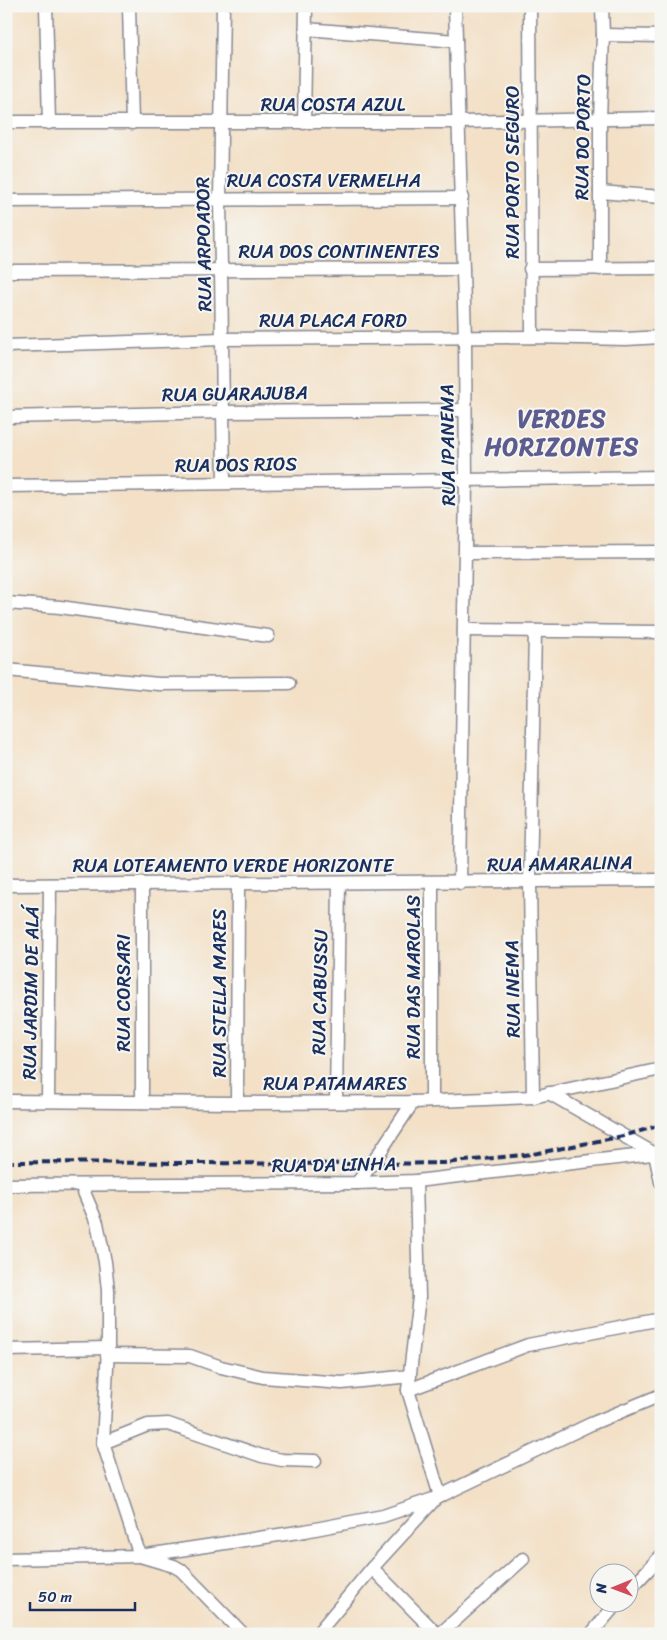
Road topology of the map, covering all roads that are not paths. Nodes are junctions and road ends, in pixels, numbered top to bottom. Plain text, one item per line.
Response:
1 (46, 6) edge
2 (129, 6) edge
3 (223, 6) edge
4 (306, 6) edge
5 (455, 6) edge
6 (530, 6) edge
7 (602, 6) edge
8 (306, 29) junction
9 (603, 35) junction
10 (661, 36) edge
11 (456, 41) junction
12 (661, 118) edge
13 (600, 119) junction
14 (531, 120) junction
15 (6, 122) edge
16 (221, 122) junction
17 (459, 122) junction
18 (49, 123) junction
19 (132, 123) junction
20 (304, 123) junction
21 (600, 192) junction
22 (661, 197) edge
23 (462, 198) junction
24 (220, 199) junction
25 (6, 201) edge
26 (463, 268) junction
27 (661, 268) edge
28 (530, 269) junction
29 (600, 269) junction
30 (221, 270) junction
31 (6, 271) edge
32 (532, 337) junction
33 (661, 337) edge
34 (465, 338) junction
35 (223, 339) junction
36 (6, 346) edge
37 (465, 410) junction
38 (224, 412) junction
39 (6, 417) edge
40 (661, 477) edge
41 (224, 482) junction
42 (466, 482) junction
43 (6, 486) edge
44 (661, 552) edge
45 (466, 553) junction
46 (6, 603) edge
47 (464, 630) junction
48 (535, 631) junction
49 (661, 632) edge
50 (268, 636) dead end
51 (6, 670) edge
52 (289, 683) dead end
53 (661, 880) edge
54 (530, 881) junction
55 (339, 882) junction
56 (238, 883) junction
57 (432, 883) junction
58 (460, 883) junction
59 (142, 884) junction
60 (6, 885) edge
61 (50, 885) junction
62 (661, 1070) edge
63 (549, 1094) junction
64 (533, 1097) junction
65 (6, 1101) edge
66 (48, 1101) junction
67 (432, 1101) junction
68 (142, 1102) junction
69 (336, 1102) junction
70 (413, 1102) junction
71 (237, 1103) junction
72 (658, 1154) edge
73 (416, 1181) junction
74 (661, 1182) edge
75 (357, 1183) junction
76 (6, 1185) edge
77 (81, 1185) junction
78 (661, 1319) edge
79 (6, 1350) edge
80 (108, 1352) junction
81 (410, 1376) junction
82 (408, 1390) junction
83 (661, 1395) edge
84 (103, 1444) junction
85 (315, 1461) dead end
86 (438, 1497) junction
87 (140, 1556) junction
88 (661, 1556) edge
89 (6, 1559) edge
90 (523, 1559) dead end
91 (372, 1568) junction
92 (640, 1578) edge
93 (610, 1612) edge
94 (242, 1634) edge
95 (317, 1634) edge
96 (438, 1634) edge
97 (591, 1634) edge

1 - 18 street
2 - 19 street
3 - 16 street, RUA ARPOADOR
4 - 8 street
5 - 11 street, RUA IPANEMA
6 - 14 street, RUA PORTO SEGURO
7 - 9 street, RUA DO PORTO
8 - 11 street
8 - 20 street
9 - 10 street
9 - 13 street, RUA DO PORTO
11 - 17 street, RUA IPANEMA
12 - 13 street, RUA COSTA AZUL
13 - 14 street, RUA COSTA AZUL
13 - 21 street, RUA DO PORTO
14 - 17 street, RUA COSTA AZUL
14 - 28 street, RUA PORTO SEGURO
15 - 18 street, RUA COSTA AZUL
16 - 19 street, RUA COSTA AZUL
16 - 20 street, RUA COSTA AZUL
16 - 24 street, RUA ARPOADOR
17 - 20 street, RUA COSTA AZUL
17 - 23 street, RUA IPANEMA
18 - 19 street, RUA COSTA AZUL
21 - 22 street
21 - 29 street, RUA DO PORTO
23 - 24 street, RUA COSTA VERMELHA
23 - 26 street, RUA IPANEMA
24 - 25 street, RUA COSTA VERMELHA
24 - 30 street, RUA ARPOADOR
26 - 30 street, RUA DOS CONTINENTES
26 - 34 street, RUA IPANEMA
27 - 29 street
28 - 29 street
28 - 32 street, RUA PORTO SEGURO
30 - 31 street, RUA DOS CONTINENTES
30 - 35 street, RUA ARPOADOR
32 - 33 street, RUA PLACA FORD
32 - 34 street, RUA PLACA FORD
34 - 35 street, RUA PLACA FORD
34 - 37 street, RUA IPANEMA
35 - 36 street, RUA PLACA FORD
35 - 38 street, RUA ARPOADOR
37 - 38 street, RUA GUARAJUBA
37 - 42 street, RUA IPANEMA
38 - 39 street, RUA GUARAJUBA
38 - 41 street, RUA ARPOADOR
40 - 42 street, RUA DOS RIOS
41 - 42 street, RUA DOS RIOS
41 - 43 street, RUA DOS RIOS
42 - 45 street, RUA IPANEMA
44 - 45 street
45 - 47 street, RUA IPANEMA
46 - 50 street
47 - 48 street
47 - 58 street, RUA IPANEMA
48 - 49 street
48 - 54 street, RUA INEMA
51 - 52 street
53 - 54 street, RUA AMARALINA
54 - 58 street, RUA AMARALINA
54 - 64 street, RUA INEMA
55 - 56 street, RUA LOTEAMENTO VERDE HORIZONTE
55 - 57 street, RUA LOTEAMENTO VERDE HORIZONTE
55 - 69 street, RUA CABUSSU
56 - 59 street, RUA LOTEAMENTO VERDE HORIZONTE
56 - 71 street, RUA STELLA MARES
57 - 58 street, RUA LOTEAMENTO VERDE HORIZONTE
57 - 67 street, RUA DAS MAROLAS
59 - 61 street, RUA LOTEAMENTO VERDE HORIZONTE
59 - 68 street, RUA CORSARI
60 - 61 street, RUA LOTEAMENTO VERDE HORIZONTE
61 - 66 street, RUA JARDIM DE ALÁ
62 - 63 street, RUA PATAMARES
63 - 64 street, RUA PATAMARES
63 - 72 street
64 - 67 street, RUA PATAMARES
65 - 66 street, RUA PATAMARES
66 - 68 street, RUA PATAMARES
67 - 70 street, RUA PATAMARES
68 - 71 street, RUA PATAMARES
69 - 70 street, RUA PATAMARES
69 - 71 street, RUA PATAMARES
70 - 75 street
72 - 73 street, RUA DA LINHA
72 - 74 street
73 - 75 street, RUA DA LINHA
73 - 81 street
75 - 77 street, RUA DA LINHA
76 - 77 street, RUA DA LINHA
77 - 80 street
78 - 82 street
79 - 80 street
80 - 81 street
80 - 84 street
81 - 82 street
82 - 86 street
83 - 86 street
84 - 85 street
84 - 87 street
86 - 87 street
86 - 91 street
87 - 89 street
87 - 94 street
88 - 92 street
90 - 96 street
91 - 95 street
91 - 96 street
93 - 97 street

